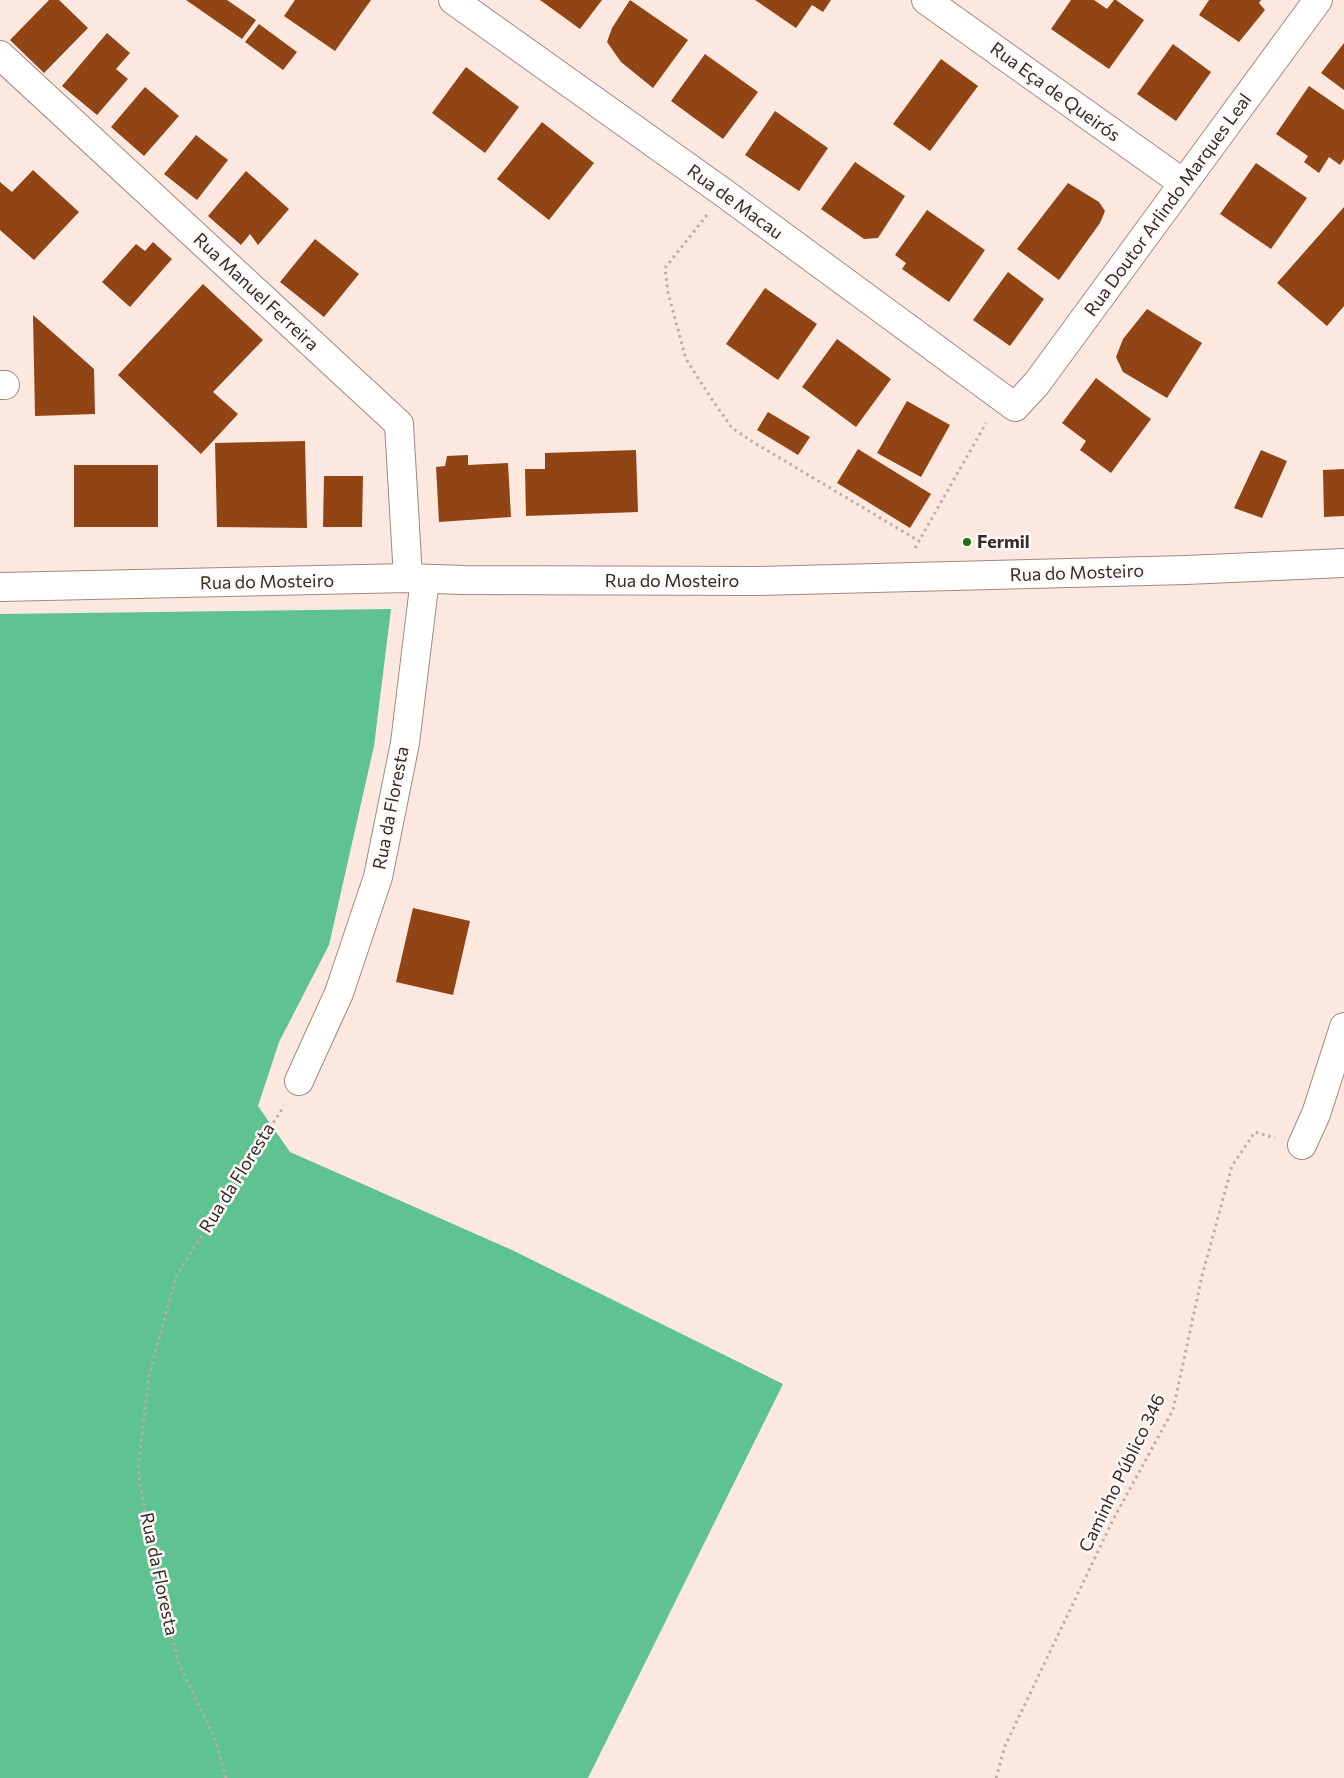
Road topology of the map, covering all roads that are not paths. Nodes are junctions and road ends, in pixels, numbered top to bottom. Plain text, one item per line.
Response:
1 (453, 0) edge
2 (926, 0) edge
3 (1318, 0) edge
4 (0, 55) edge
5 (1183, 183) junction
6 (1015, 407) joint
7 (1344, 563) edge
8 (416, 579) junction
9 (0, 587) edge
10 (1344, 1027) edge
11 (299, 1081) road end
12 (1302, 1145) road end

1 - 6 street, Rua de Macau
2 - 5 street, Rua Eça de Queirós
3 - 5 street, Rua Doutor Arlindo Marques Leal
4 - 8 street, Rua Manuel Ferreira
5 - 6 street, Rua Doutor Arlindo Marques Leal
7 - 8 street, Rua do Mosteiro
8 - 9 street, Rua do Mosteiro
8 - 11 street, Rua da Floresta
10 - 12 street

